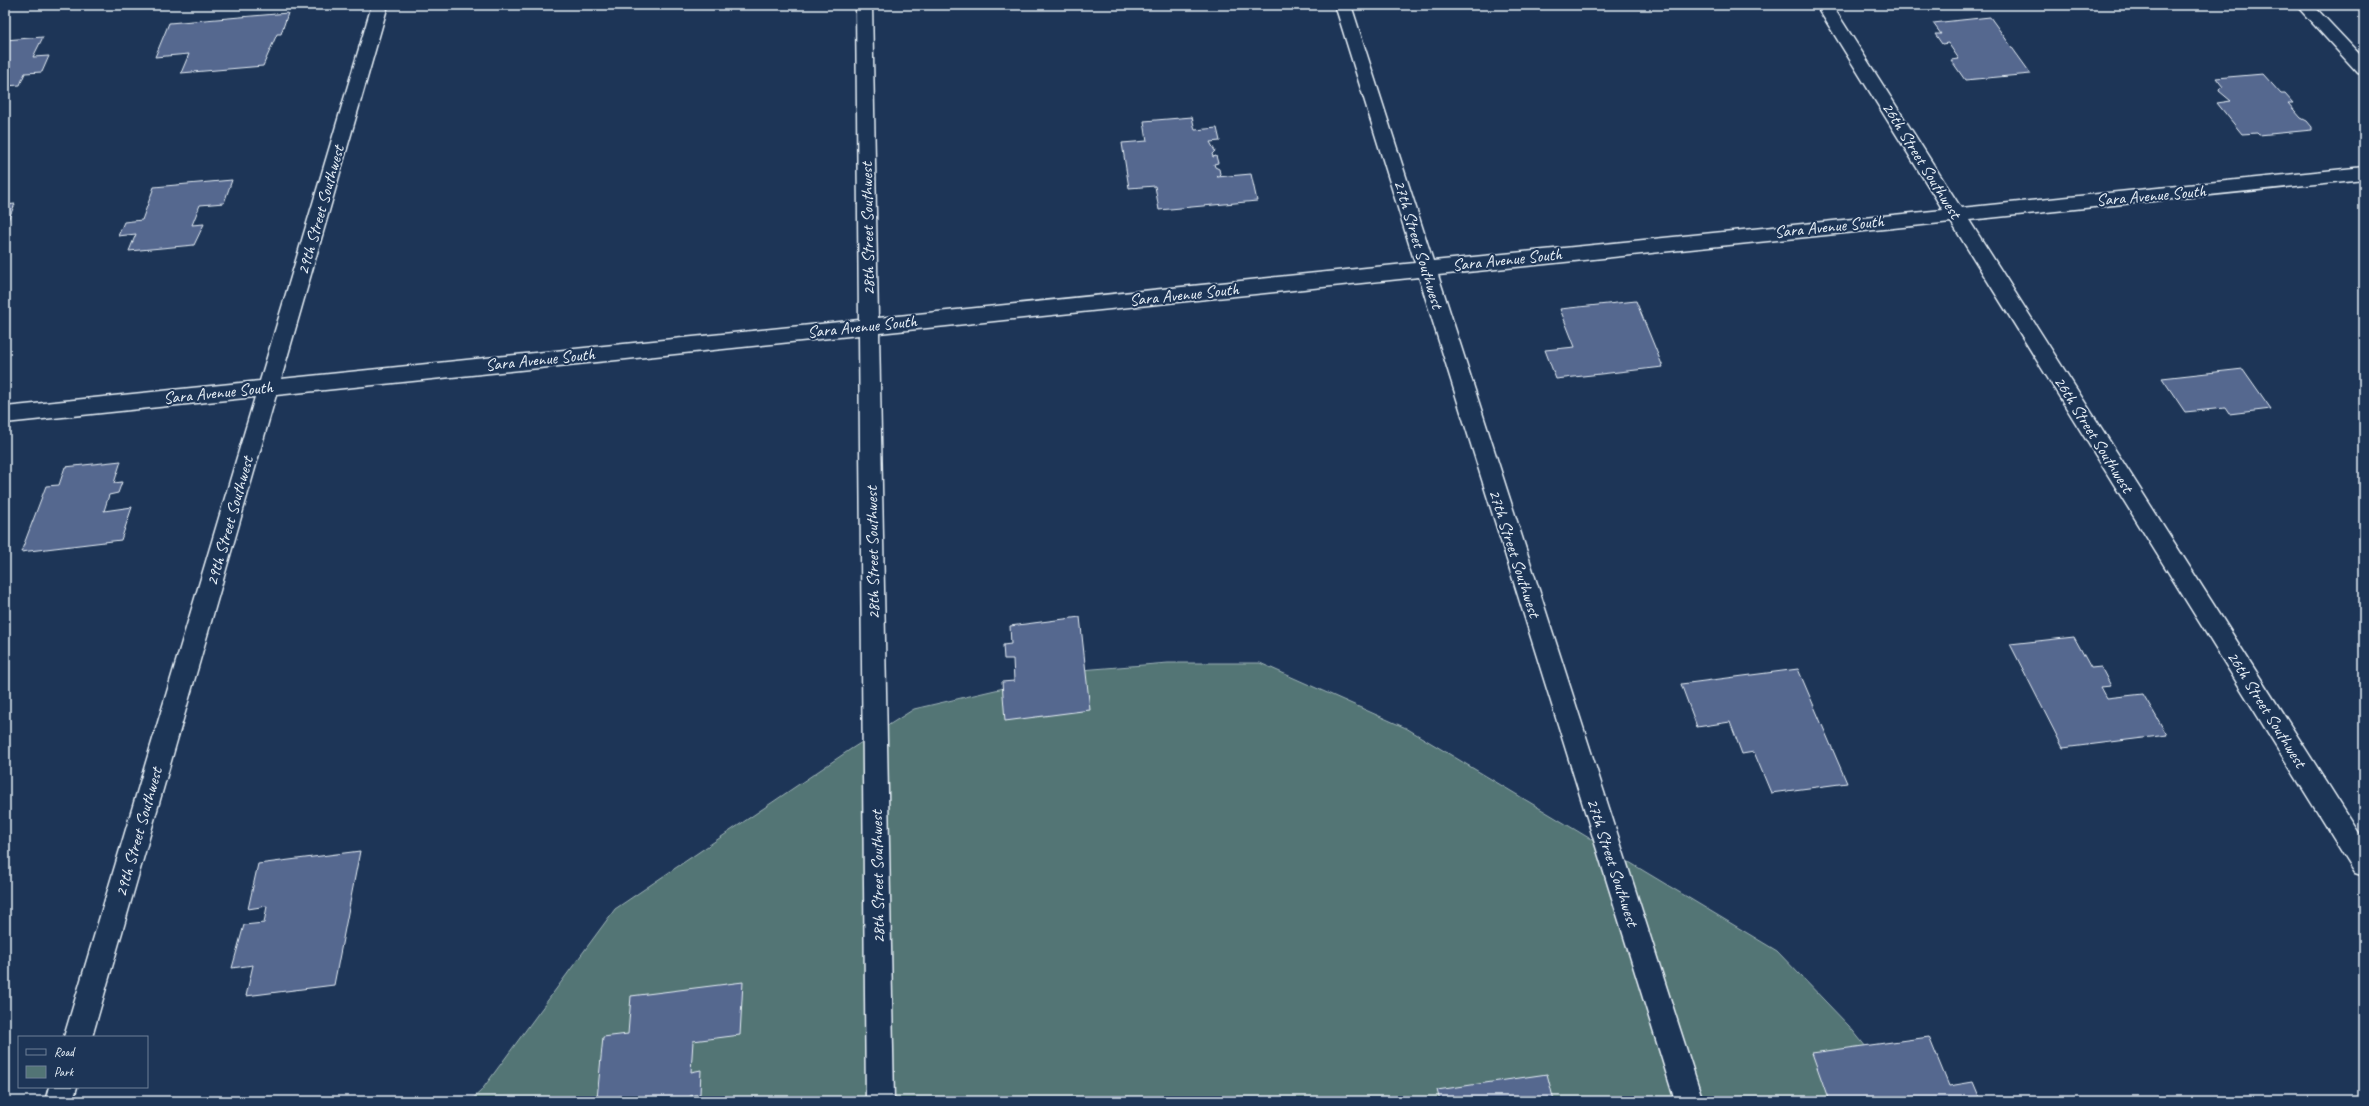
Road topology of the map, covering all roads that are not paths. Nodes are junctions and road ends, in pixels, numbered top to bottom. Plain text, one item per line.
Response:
1 (380, 5) edge
2 (864, 5) edge
3 (1343, 5) edge
4 (1824, 5) edge
5 (2304, 5) edge
6 (2364, 69) edge
7 (2364, 173) edge
8 (1956, 214) junction
9 (1427, 267) junction
10 (868, 325) junction
11 (269, 386) junction
12 (5, 414) edge
13 (2364, 864) edge
14 (78, 1036) edge
15 (63, 1088) edge
16 (59, 1101) edge
17 (880, 1101) edge
18 (1689, 1101) edge

1 - 11 street, 29th Street Southwest
2 - 10 street, 28th Street Southwest
3 - 9 street, 27th Street Southwest
4 - 8 street, 26th Street Southwest
5 - 6 street
7 - 8 street, Sara Avenue South
8 - 9 street, Sara Avenue South
8 - 13 street, 26th Street Southwest
9 - 10 street, Sara Avenue South
9 - 18 street, 27th Street Southwest
10 - 11 street, Sara Avenue South
10 - 17 street, 28th Street Southwest
11 - 12 street, Sara Avenue South
11 - 14 street, 29th Street Southwest
15 - 16 street

